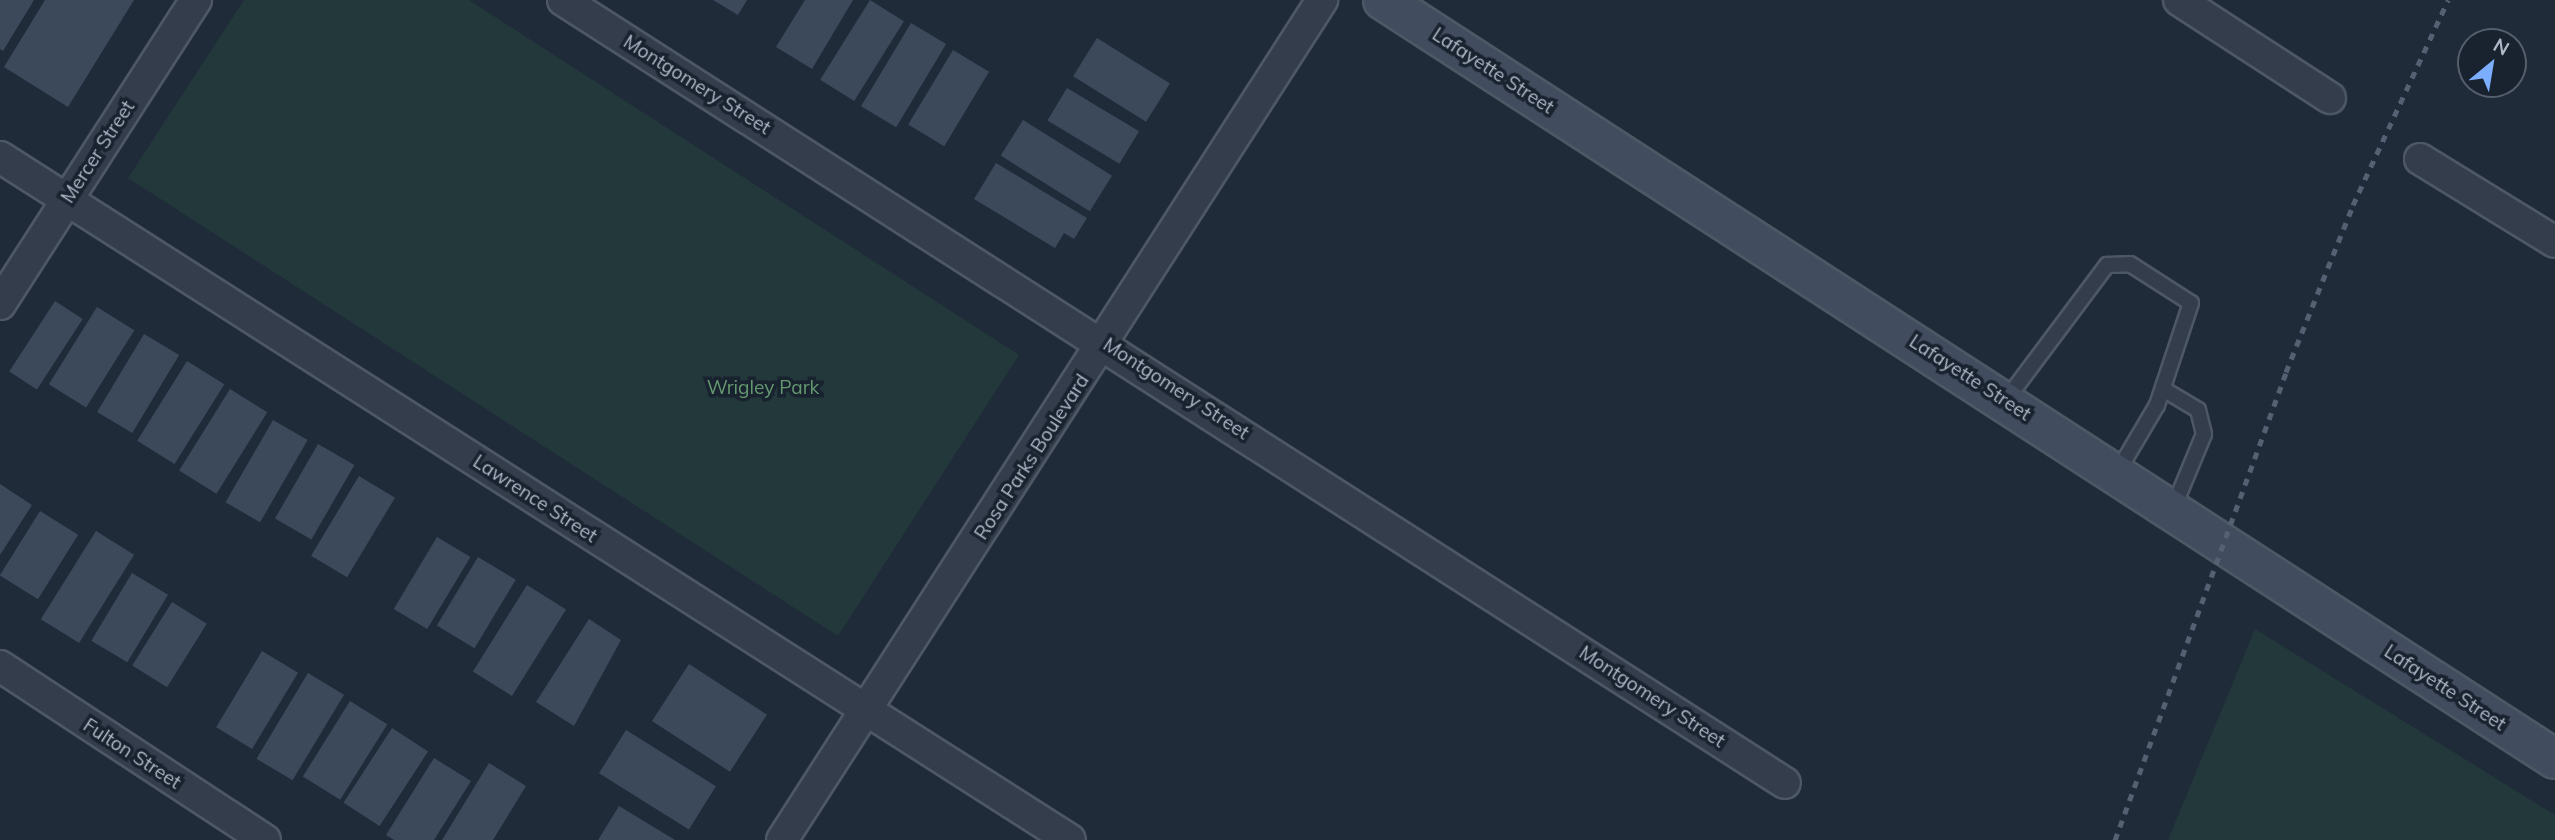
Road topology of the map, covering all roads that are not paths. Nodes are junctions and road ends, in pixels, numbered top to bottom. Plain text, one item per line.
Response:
1 (196, 0) edge
2 (563, 0) edge
3 (1322, 0) edge
4 (1383, 0) edge
5 (2179, 0) edge
6 (2330, 98) dead end
7 (0, 157) edge
8 (2420, 159) dead end
9 (67, 200) junction
10 (2555, 242) edge
11 (0, 304) edge
12 (1104, 343) junction
13 (2163, 389) junction
14 (2006, 400) junction
15 (2117, 473) junction
16 (2172, 510) junction
17 (0, 666) edge
18 (867, 710) junction
19 (2555, 759) edge
20 (1785, 783) dead end
21 (265, 840) edge
22 (782, 840) edge
23 (1070, 840) edge

1 - 9 street, Mercer Street
2 - 12 street, Montgomery Street
3 - 12 street, Rosa Parks Boulevard
4 - 14 main road, Lafayette Street
5 - 6 street
7 - 9 street, Lawrence Street
8 - 10 street
9 - 11 street, Mercer Street
9 - 18 street, Lawrence Street
12 - 18 street, Rosa Parks Boulevard
12 - 20 street, Montgomery Street
13 - 14 lane
13 - 15 lane
13 - 16 lane
14 - 15 main road, Lafayette Street
15 - 16 main road, Lafayette Street
16 - 19 main road, Lafayette Street
17 - 21 street, Fulton Street
18 - 22 street, Rosa Parks Boulevard
18 - 23 street, Lawrence Street

